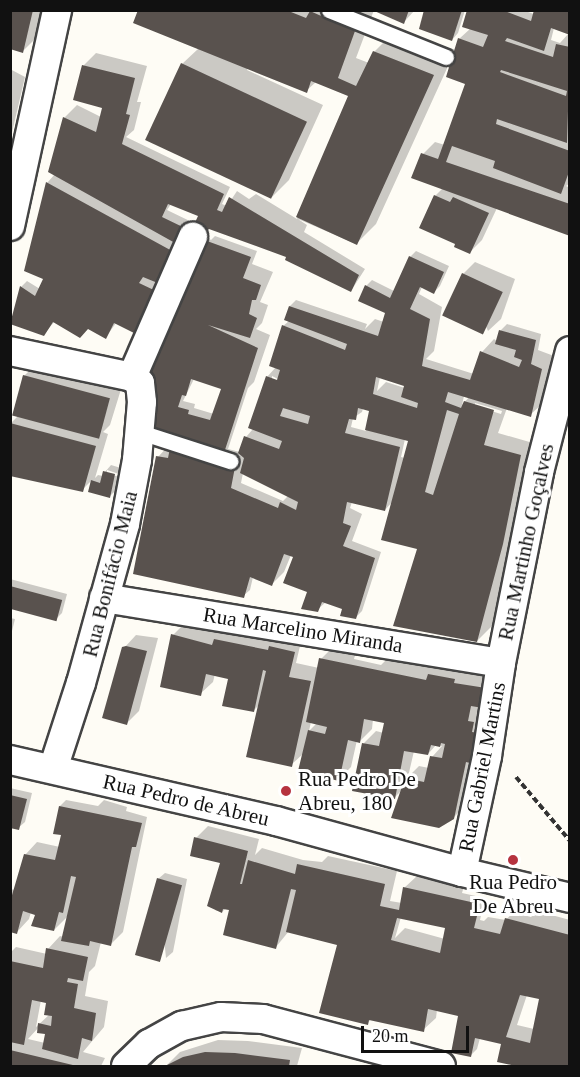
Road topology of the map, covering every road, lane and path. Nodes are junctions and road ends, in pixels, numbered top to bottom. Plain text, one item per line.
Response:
1 (57, 10) edge
2 (329, 10) edge
3 (446, 57) dead end
4 (10, 226) edge
5 (193, 237) dead end
6 (10, 351) edge
7 (570, 351) edge
8 (132, 378) junction
9 (140, 432) junction
10 (231, 461) dead end
11 (104, 598) junction
12 (501, 663) junction
13 (489, 733) junction
14 (10, 760) edge
15 (53, 769) junction
16 (570, 841) edge
17 (462, 872) junction
18 (570, 898) edge
19 (126, 1066) edge
20 (441, 1066) edge

1 - 4 street
2 - 3 lane
5 - 8 street
6 - 8 street
7 - 12 street, Rua Martinho Goçalves
8 - 9 street, Rua Bonifácio Maia
9 - 10 lane
9 - 11 street, Rua Bonifácio Maia
11 - 12 street, Rua Marcelino Miranda
11 - 15 street, Rua Bonifácio Maia
12 - 13 street, Rua Gabriel Martins
13 - 16 path
13 - 17 street, Rua Gabriel Martins
14 - 15 street, Rua Pedro de Abreu
15 - 17 street, Rua Pedro de Abreu
17 - 18 street, Rua Pedro de Abreu
19 - 20 street

